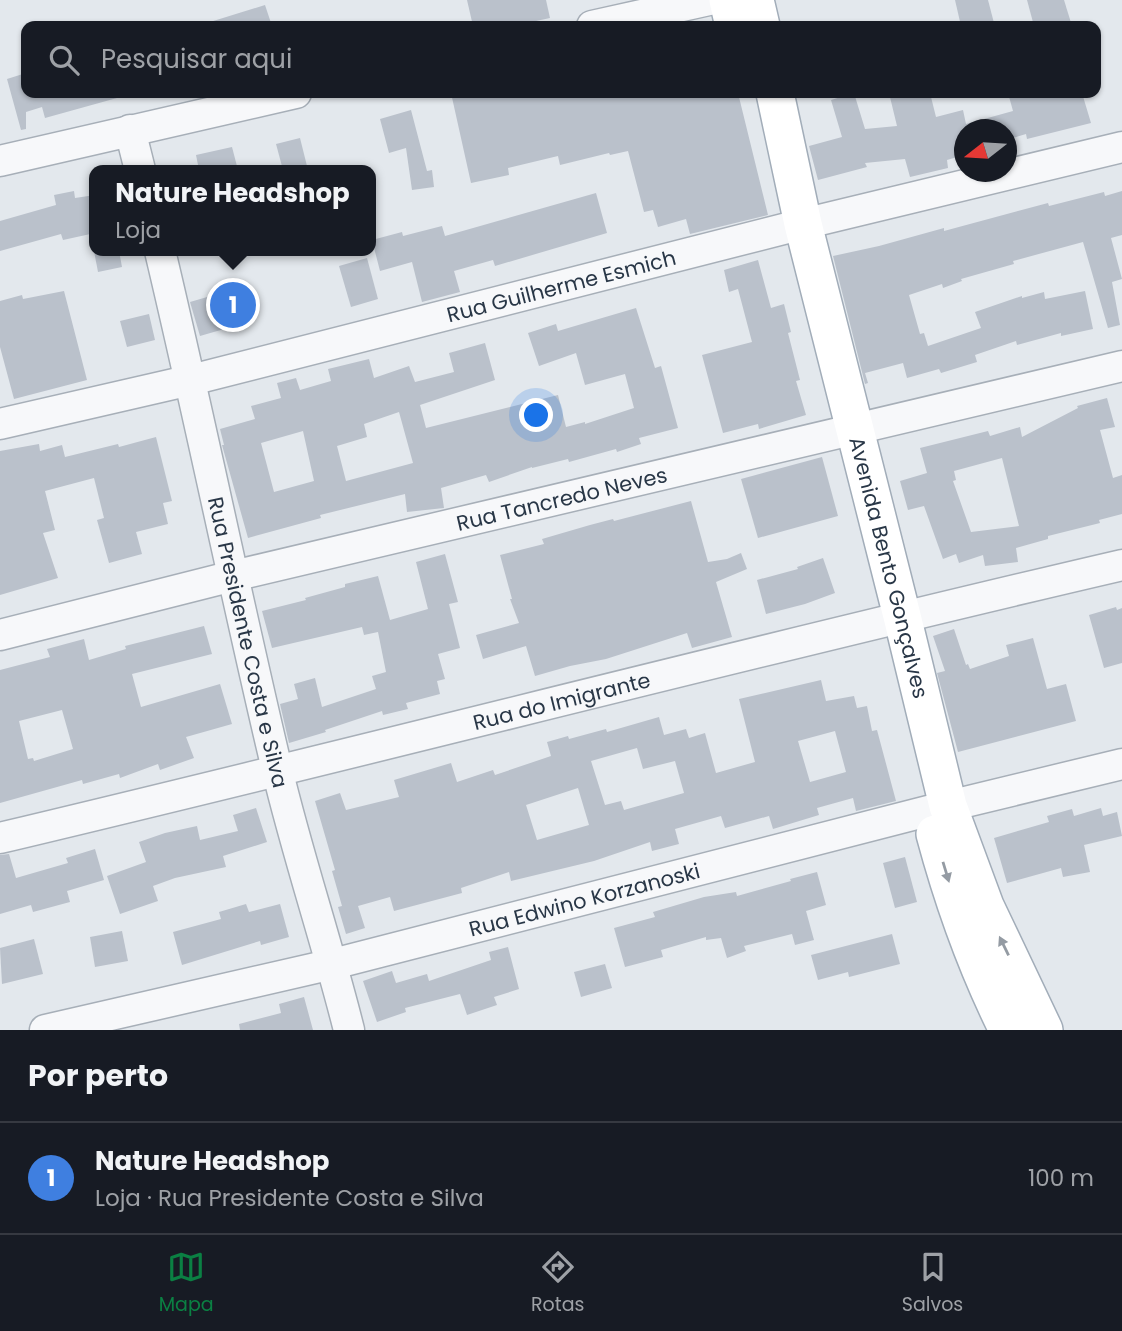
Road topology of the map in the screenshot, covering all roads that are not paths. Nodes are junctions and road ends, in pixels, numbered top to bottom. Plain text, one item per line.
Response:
1 (709, 0) edge
2 (728, 0) edge
3 (755, 0) edge
4 (614, 21) edge
5 (733, 21) edge
6 (760, 21) edge
7 (274, 98) edge
8 (753, 98) edge
9 (776, 98) edge
10 (130, 130) junction
11 (1122, 147) edge
12 (0, 161) edge
13 (139, 165) edge
14 (794, 227) junction
15 (161, 256) edge
16 (1122, 366) edge
17 (191, 380) junction
18 (0, 424) edge
19 (846, 432) junction
20 (1122, 565) edge
21 (233, 576) junction
22 (892, 619) junction
23 (0, 635) edge
24 (1122, 764) edge
25 (278, 772) junction
26 (938, 808) junction
27 (0, 838) edge
28 (333, 964) junction
29 (1008, 1004) edge
30 (45, 1030) edge
31 (349, 1030) edge
32 (1044, 1030) edge

1 - 4 street
2 - 5 main road
3 - 6 main road
7 - 10 street
8 - 14 main road, Avenida Bento Gonçalves
9 - 14 main road, Avenida Bento Gonçalves
10 - 12 street
10 - 13 street
11 - 14 street, Rua Guilherme Esmich
14 - 17 street, Rua Guilherme Esmich
14 - 19 main road, Avenida Bento Gonçalves
15 - 17 street, Rua Presidente Costa e Silva
16 - 19 street, Rua Tancredo Neves
17 - 18 street, Rua Guilherme Esmich
17 - 21 street, Rua Presidente Costa e Silva
19 - 21 street, Rua Tancredo Neves
19 - 22 main road, Avenida Bento Gonçalves
20 - 22 street, Rua do Imigrante
21 - 23 street, Rua Tancredo Neves
21 - 25 street, Rua Presidente Costa e Silva
22 - 25 street, Rua do Imigrante
22 - 26 main road, Avenida Bento Gonçalves
24 - 26 street, Rua Edwino Korzanoski
25 - 27 street, Rua do Imigrante
25 - 28 street, Rua Presidente Costa e Silva
26 - 28 street, Rua Edwino Korzanoski
26 - 29 main road, Avenida Bento Gonçalves
28 - 30 street, Rua Edwino Korzanoski
28 - 31 street, Rua Presidente Costa e Silva
29 - 32 main road, Avenida Bento Gonçalves

